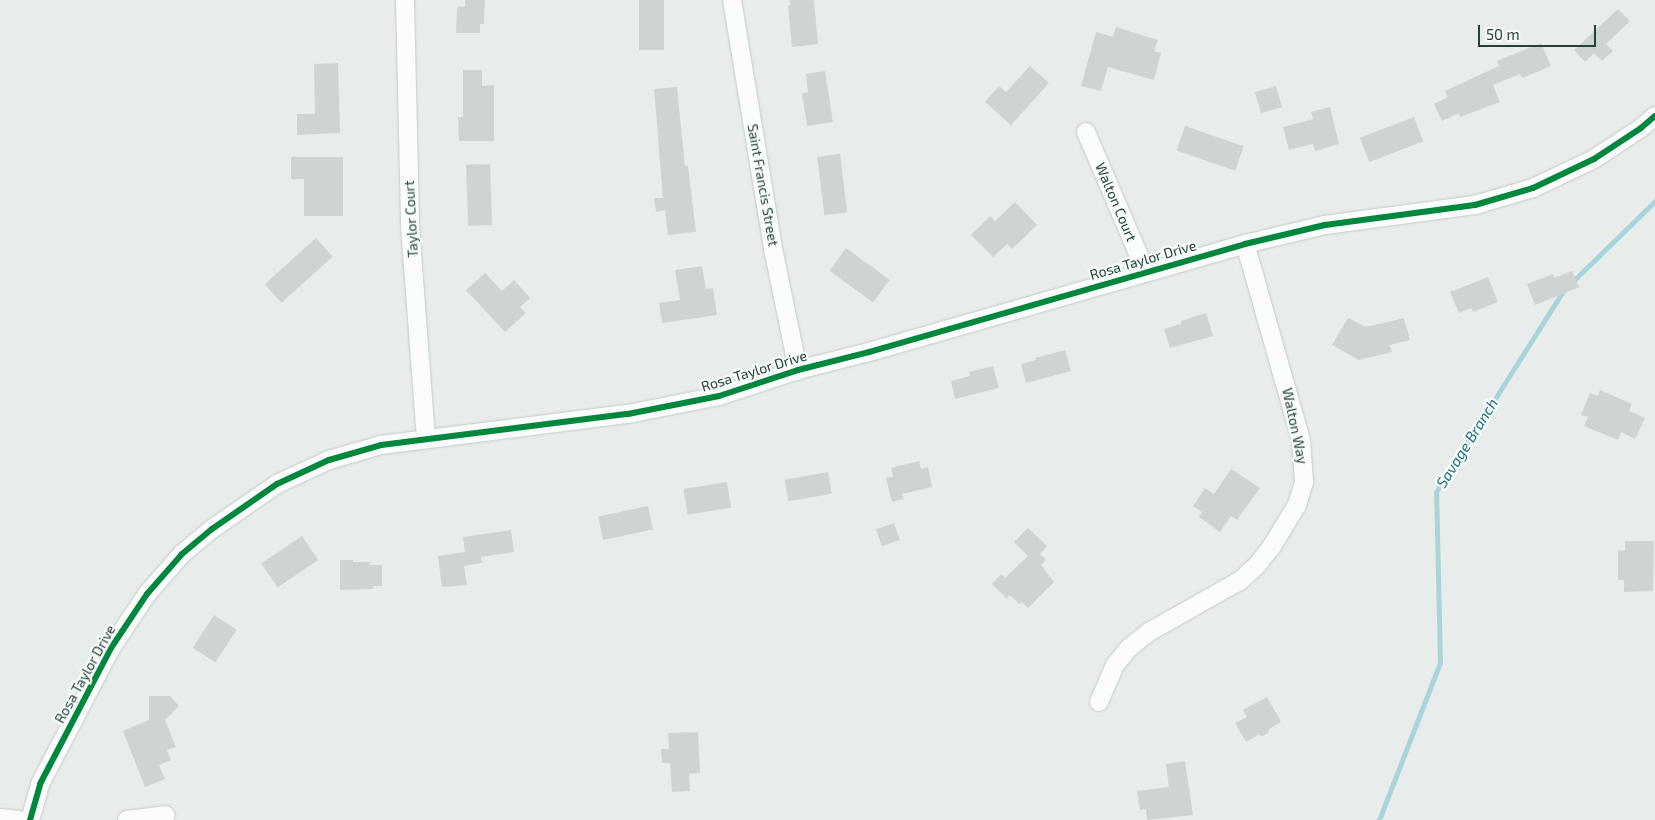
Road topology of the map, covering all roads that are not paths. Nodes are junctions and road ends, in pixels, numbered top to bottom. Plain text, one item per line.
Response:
1 (405, 0) edge
2 (732, 0) edge
3 (1655, 116) edge
4 (1086, 132) dead end
5 (1245, 244) junction
6 (1146, 272) junction
7 (798, 370) junction
8 (426, 438) junction
9 (1100, 702) dead end
10 (166, 815) dead end
11 (0, 818) edge
12 (19, 820) edge
13 (30, 820) edge
14 (128, 820) edge

1 - 8 street, Taylor Court
2 - 7 street, Saint Francis Street
3 - 5 street, Rosa Taylor Drive
4 - 6 street, Walton Court
5 - 6 street, Rosa Taylor Drive
5 - 9 street, Walton Way
6 - 7 street, Rosa Taylor Drive
7 - 8 street, Rosa Taylor Drive
8 - 13 street, Rosa Taylor Drive
10 - 14 street
11 - 12 street

